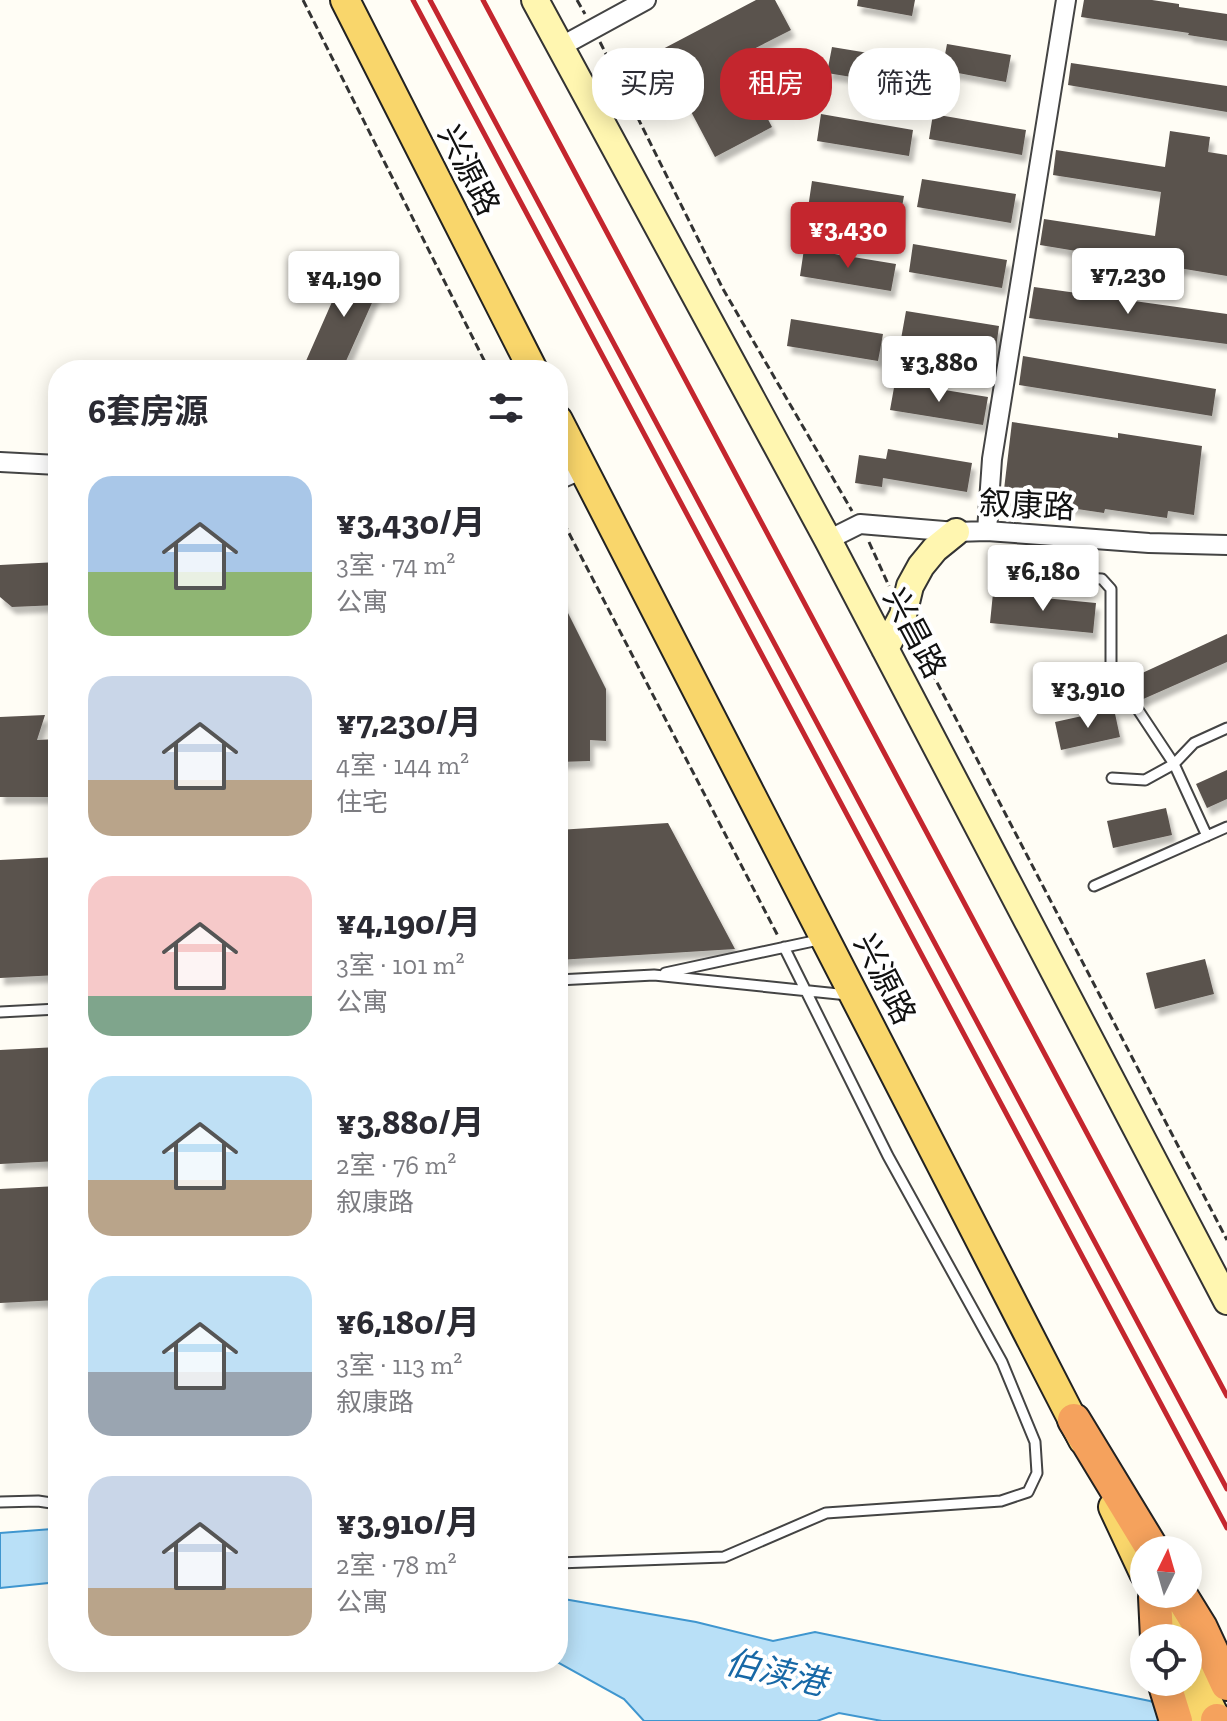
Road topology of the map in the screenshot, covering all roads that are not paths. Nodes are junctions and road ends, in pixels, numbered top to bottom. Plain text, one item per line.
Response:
1 (345, 0) edge
2 (535, 0) edge
3 (646, 0) edge
4 (1066, 0) edge
5 (560, 47) junction
6 (528, 360) edge
7 (0, 462) edge
8 (48, 464) edge
9 (570, 474) edge
10 (987, 531) junction
11 (956, 532) junction
12 (828, 540) junction
13 (1227, 545) edge
14 (1024, 575) dead end
15 (885, 649) junction
16 (1227, 728) edge
17 (1174, 764) junction
18 (1112, 778) dead end
19 (1227, 827) edge
20 (1207, 836) junction
21 (1094, 886) dead end
22 (826, 938) junction
23 (784, 947) junction
24 (654, 975) junction
25 (568, 979) edge
26 (806, 991) junction
27 (855, 995) junction
28 (48, 1010) edge
29 (0, 1012) edge
30 (1227, 1301) edge
31 (1074, 1420) junction
32 (0, 1502) edge
33 (48, 1502) edge
34 (1132, 1536) edge
35 (1144, 1536) edge
36 (568, 1563) edge
37 (1202, 1651) edge
38 (1227, 1684) edge
39 (1202, 1690) edge
40 (1168, 1696) edge
41 (1186, 1696) edge
42 (1176, 1721) edge
43 (1194, 1721) edge
44 (1217, 1721) edge

1 - 6 main road, 兴源路
2 - 5 main road, 兴昌路
3 - 5 street
4 - 10 street
5 - 12 main road, 兴昌路
7 - 8 street
9 - 22 main road, 兴源路
10 - 11 street, 叙康路
10 - 13 street, 叙康路
11 - 12 street, 叙康路
11 - 15 main road
12 - 15 main road, 兴昌路
14 - 17 lane
15 - 30 main road, 兴昌路
16 - 17 lane
17 - 18 lane
17 - 20 lane
19 - 20 lane
20 - 21 lane
22 - 23 lane
22 - 27 main road, 兴源路
23 - 24 lane
23 - 26 lane
24 - 25 lane
24 - 26 lane
26 - 27 lane
26 - 36 lane
27 - 31 main road, 兴源路
28 - 29 lane
31 - 34 main road, 兴源路
31 - 35 highway
32 - 33 lane
37 - 38 highway
39 - 44 main road
40 - 42 highway
41 - 43 main road

